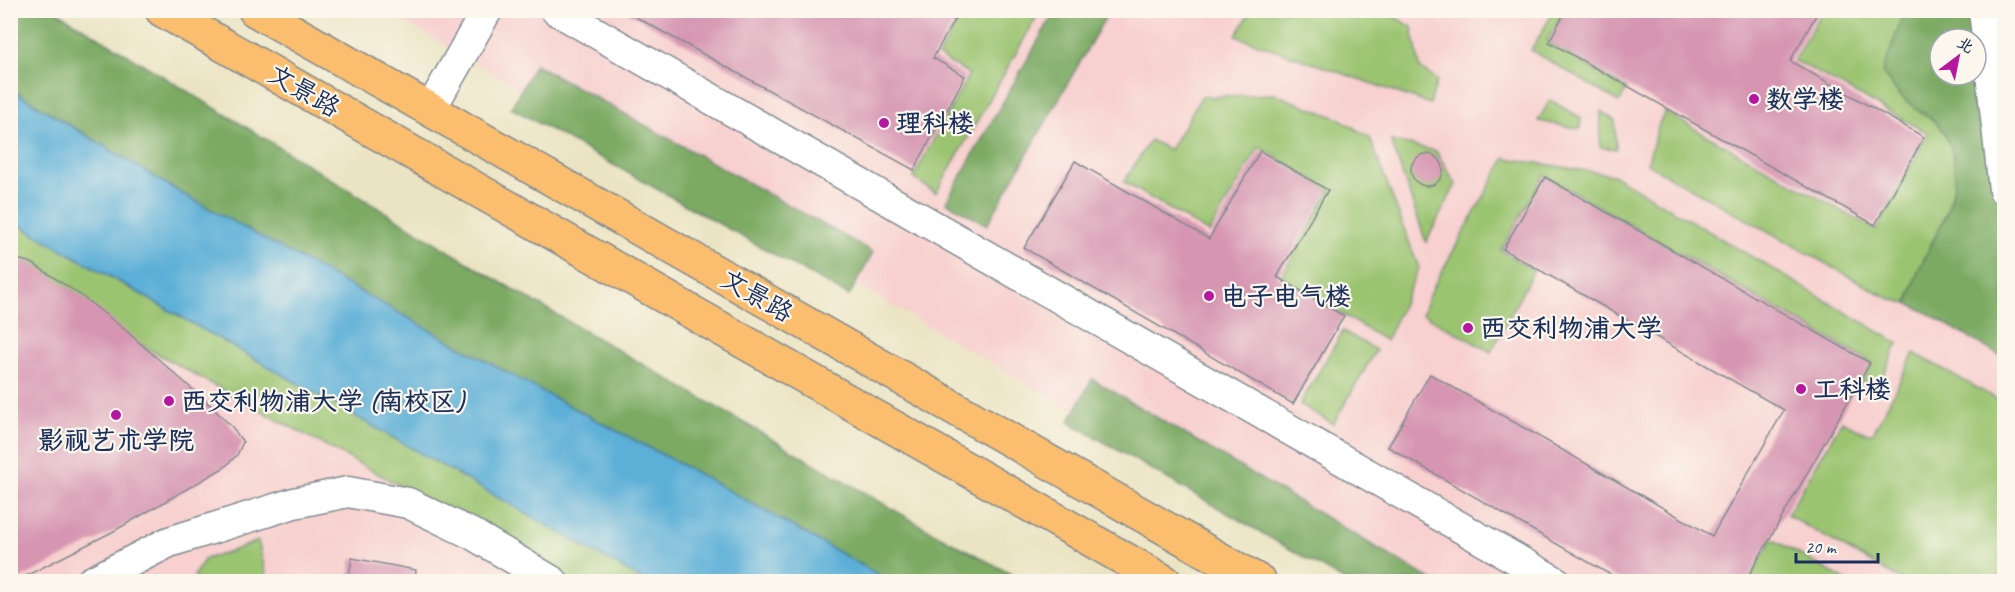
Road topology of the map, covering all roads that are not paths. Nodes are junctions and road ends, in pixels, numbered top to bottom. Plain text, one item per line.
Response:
1 (162, 10) edge
2 (255, 10) edge
3 (487, 10) edge
4 (556, 10) edge
5 (1984, 10) edge
6 (430, 110) junction
7 (2004, 190) edge
8 (91, 582) edge
9 (553, 582) edge
10 (1165, 582) edge
11 (1260, 582) edge
12 (1556, 582) edge

1 - 10 main road, 文景路
2 - 6 main road, 文景路
3 - 6 lane
4 - 12 lane
5 - 7 lane
6 - 11 main road, 文景路
8 - 9 lane

